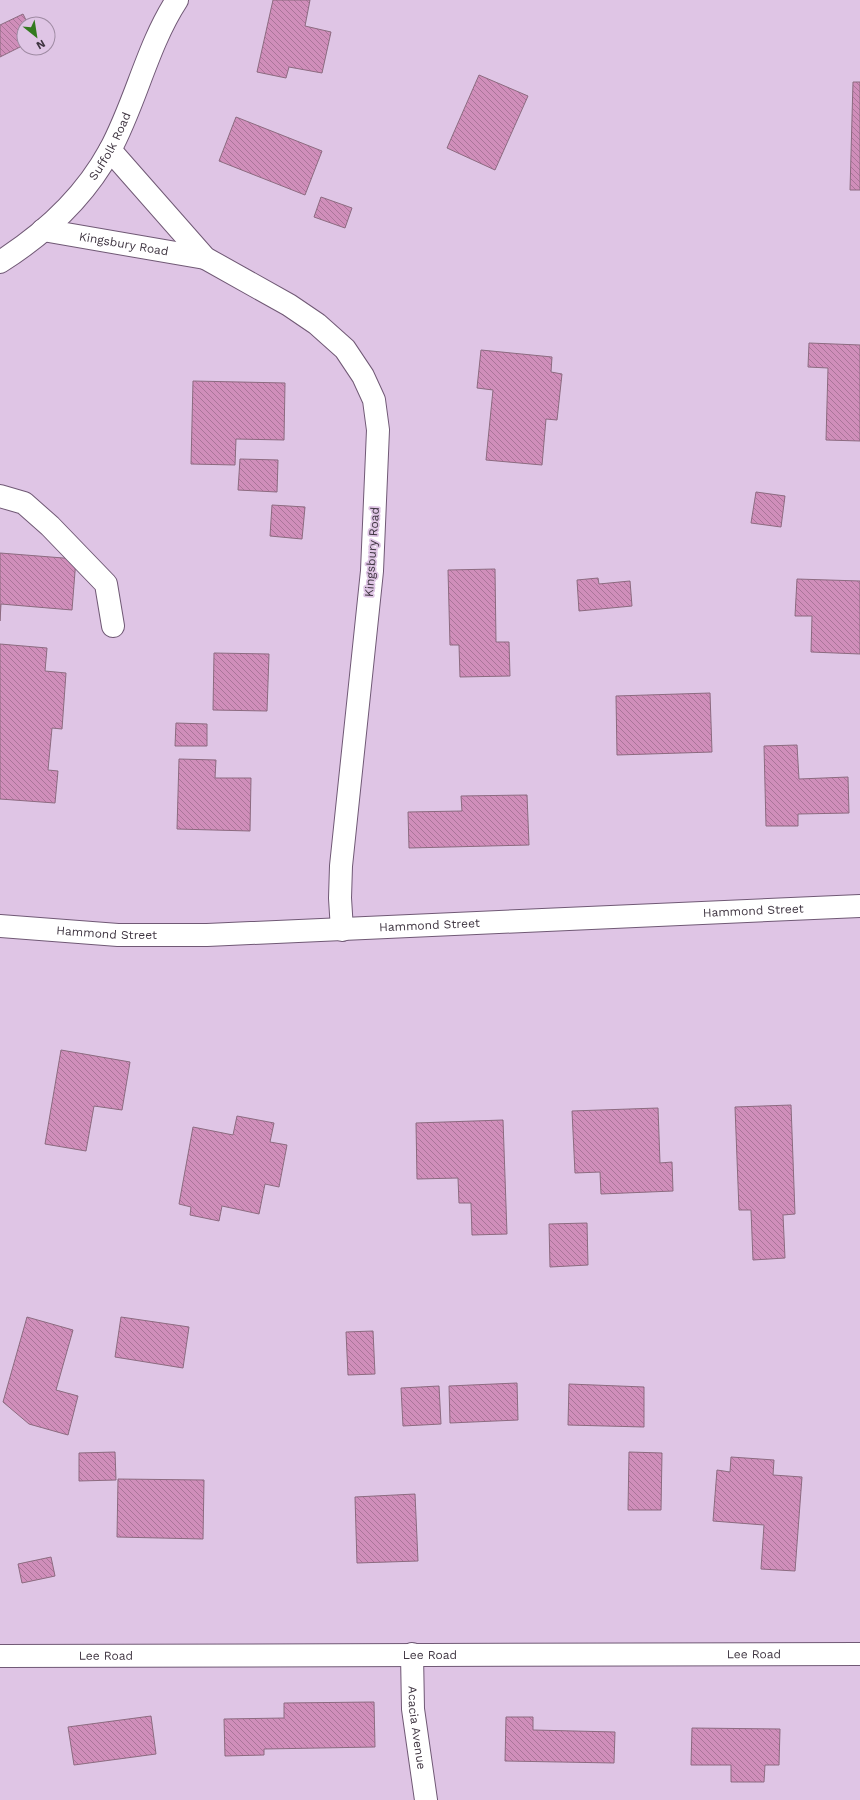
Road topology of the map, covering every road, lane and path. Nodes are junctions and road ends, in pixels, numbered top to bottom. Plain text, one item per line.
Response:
1 (177, 0) edge
2 (110, 150) junction
3 (43, 230) junction
4 (204, 258) junction
5 (0, 262) edge
6 (0, 496) edge
7 (113, 626) dead end
8 (860, 906) edge
9 (0, 926) edge
10 (342, 930) junction
11 (412, 1654) junction
12 (860, 1654) edge
13 (0, 1656) edge
14 (426, 1800) edge

1 - 2 street, Suffolk Road
2 - 3 street, Suffolk Road
2 - 4 street, Kingsbury Road
3 - 4 street, Kingsbury Road
3 - 5 street, Suffolk Road
4 - 10 street, Kingsbury Road
6 - 7 street
8 - 10 street, Hammond Street
9 - 10 street, Hammond Street
11 - 12 street, Lee Road
11 - 13 street, Lee Road
11 - 14 street, Acacia Avenue

